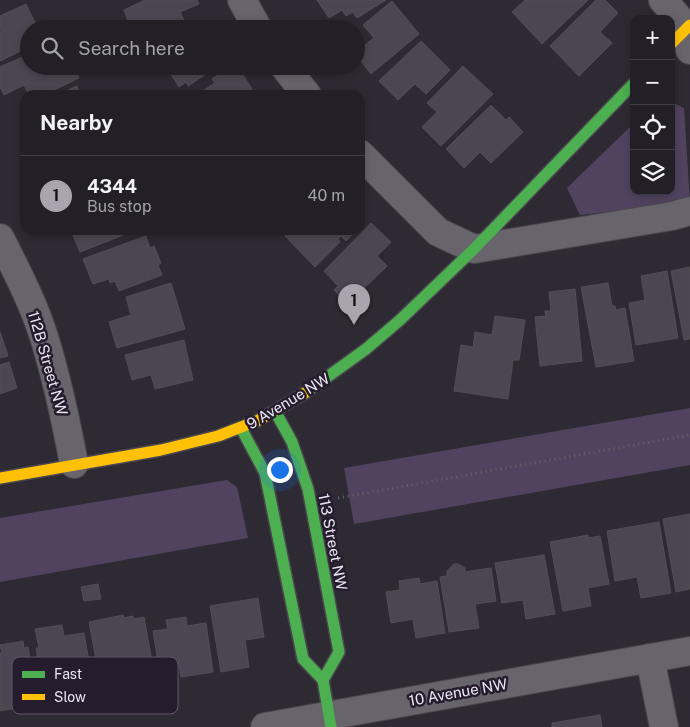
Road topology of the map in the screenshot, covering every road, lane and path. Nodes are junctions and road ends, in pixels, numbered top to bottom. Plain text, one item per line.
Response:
1 (242, 0) edge
2 (663, 0) edge
3 (253, 20) edge
4 (685, 37) edge
5 (291, 75) edge
6 (630, 87) edge
7 (303, 90) edge
8 (365, 159) edge
9 (690, 211) edge
10 (0, 238) edge
11 (474, 249) junction
12 (275, 411) junction
13 (242, 428) junction
14 (690, 435) edge
15 (74, 464) junction
16 (0, 478) edge
17 (338, 498) dead end
18 (690, 651) edge
19 (650, 658) junction
20 (323, 680) junction
21 (330, 721) edge
22 (265, 727) edge
23 (664, 727) edge

1 - 3 street
2 - 4 street
5 - 7 street
6 - 11 street, 9 Avenue NW
8 - 11 street
9 - 11 street
10 - 15 street, 112B Street NW
11 - 12 street, 9 Avenue NW
12 - 13 street, 9 Avenue NW
12 - 20 street, 113 Street NW
13 - 15 street, 9 Avenue NW
13 - 20 street
14 - 17 path
15 - 16 street, 9 Avenue NW
18 - 19 street, 10 Avenue NW
19 - 21 street, 10 Avenue NW
19 - 23 street
20 - 21 street
21 - 22 street, 10 Avenue NW

